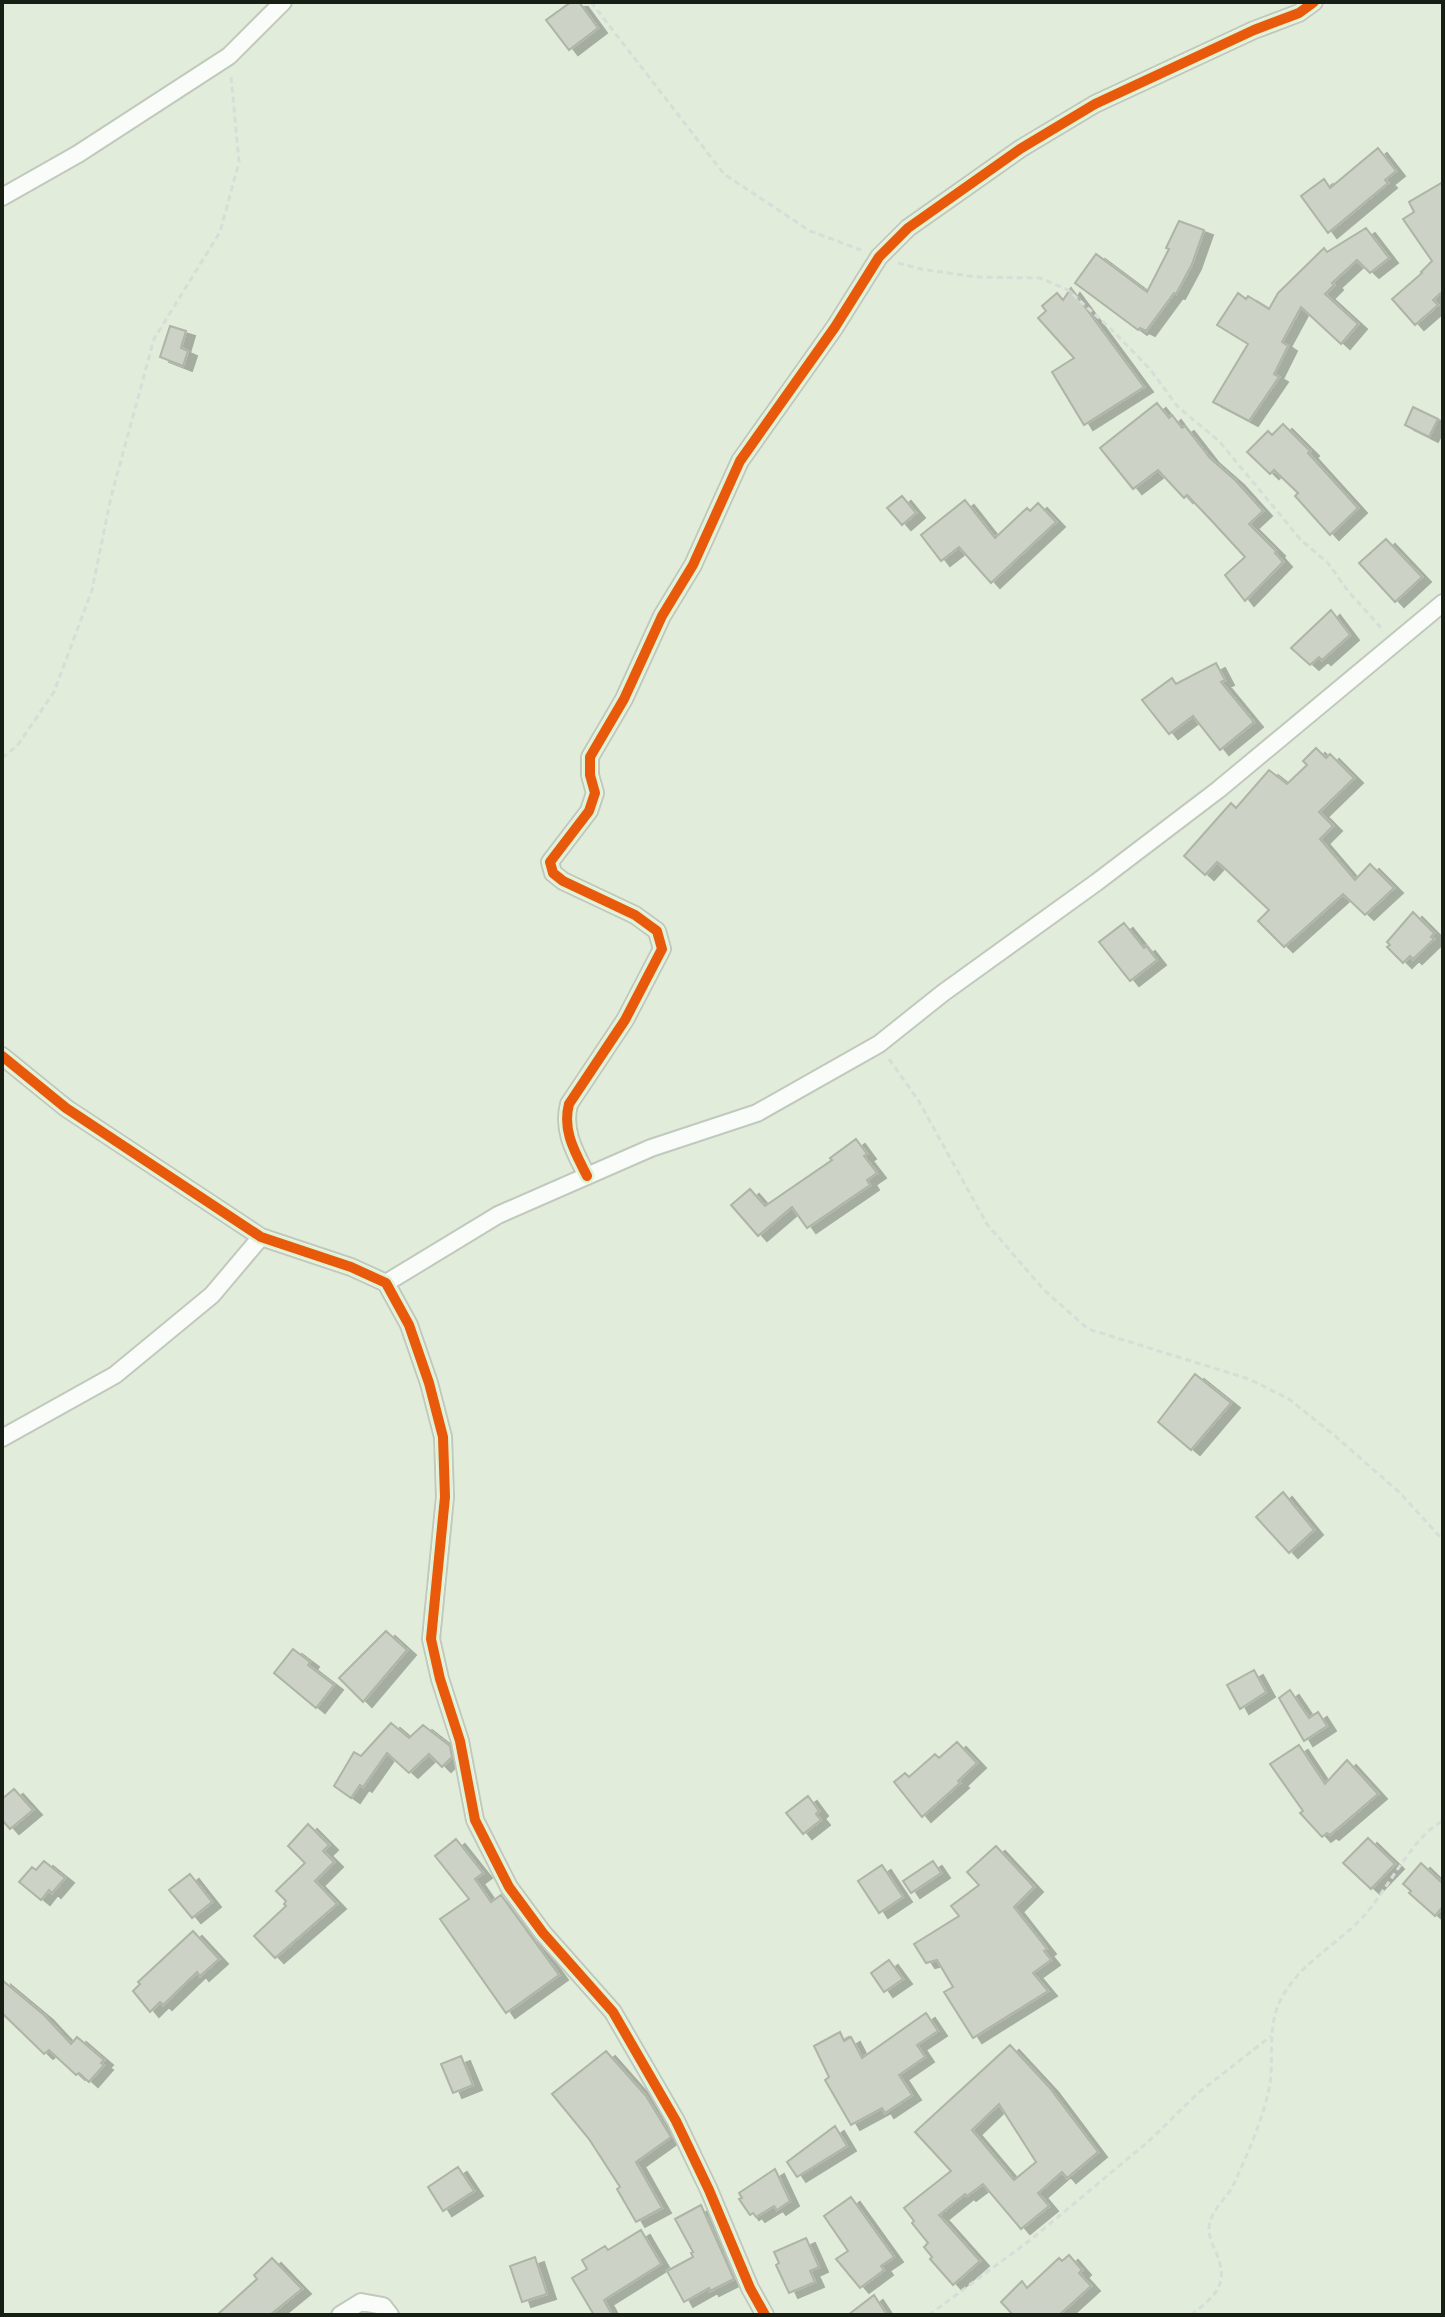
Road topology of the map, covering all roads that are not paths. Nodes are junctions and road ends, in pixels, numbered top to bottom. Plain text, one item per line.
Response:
1 (283, 2) edge
2 (1314, 2) edge
3 (2, 197) edge
4 (1443, 603) edge
5 (2, 1056) edge
6 (587, 1176) junction
7 (261, 1237) junction
8 (386, 1283) junction
9 (2, 1438) edge
10 (340, 2315) edge
11 (390, 2315) edge
12 (765, 2315) edge

1 - 3 street
2 - 6 street
4 - 6 street
5 - 7 street
6 - 8 street
7 - 8 street
7 - 9 street
8 - 12 street
10 - 11 street

